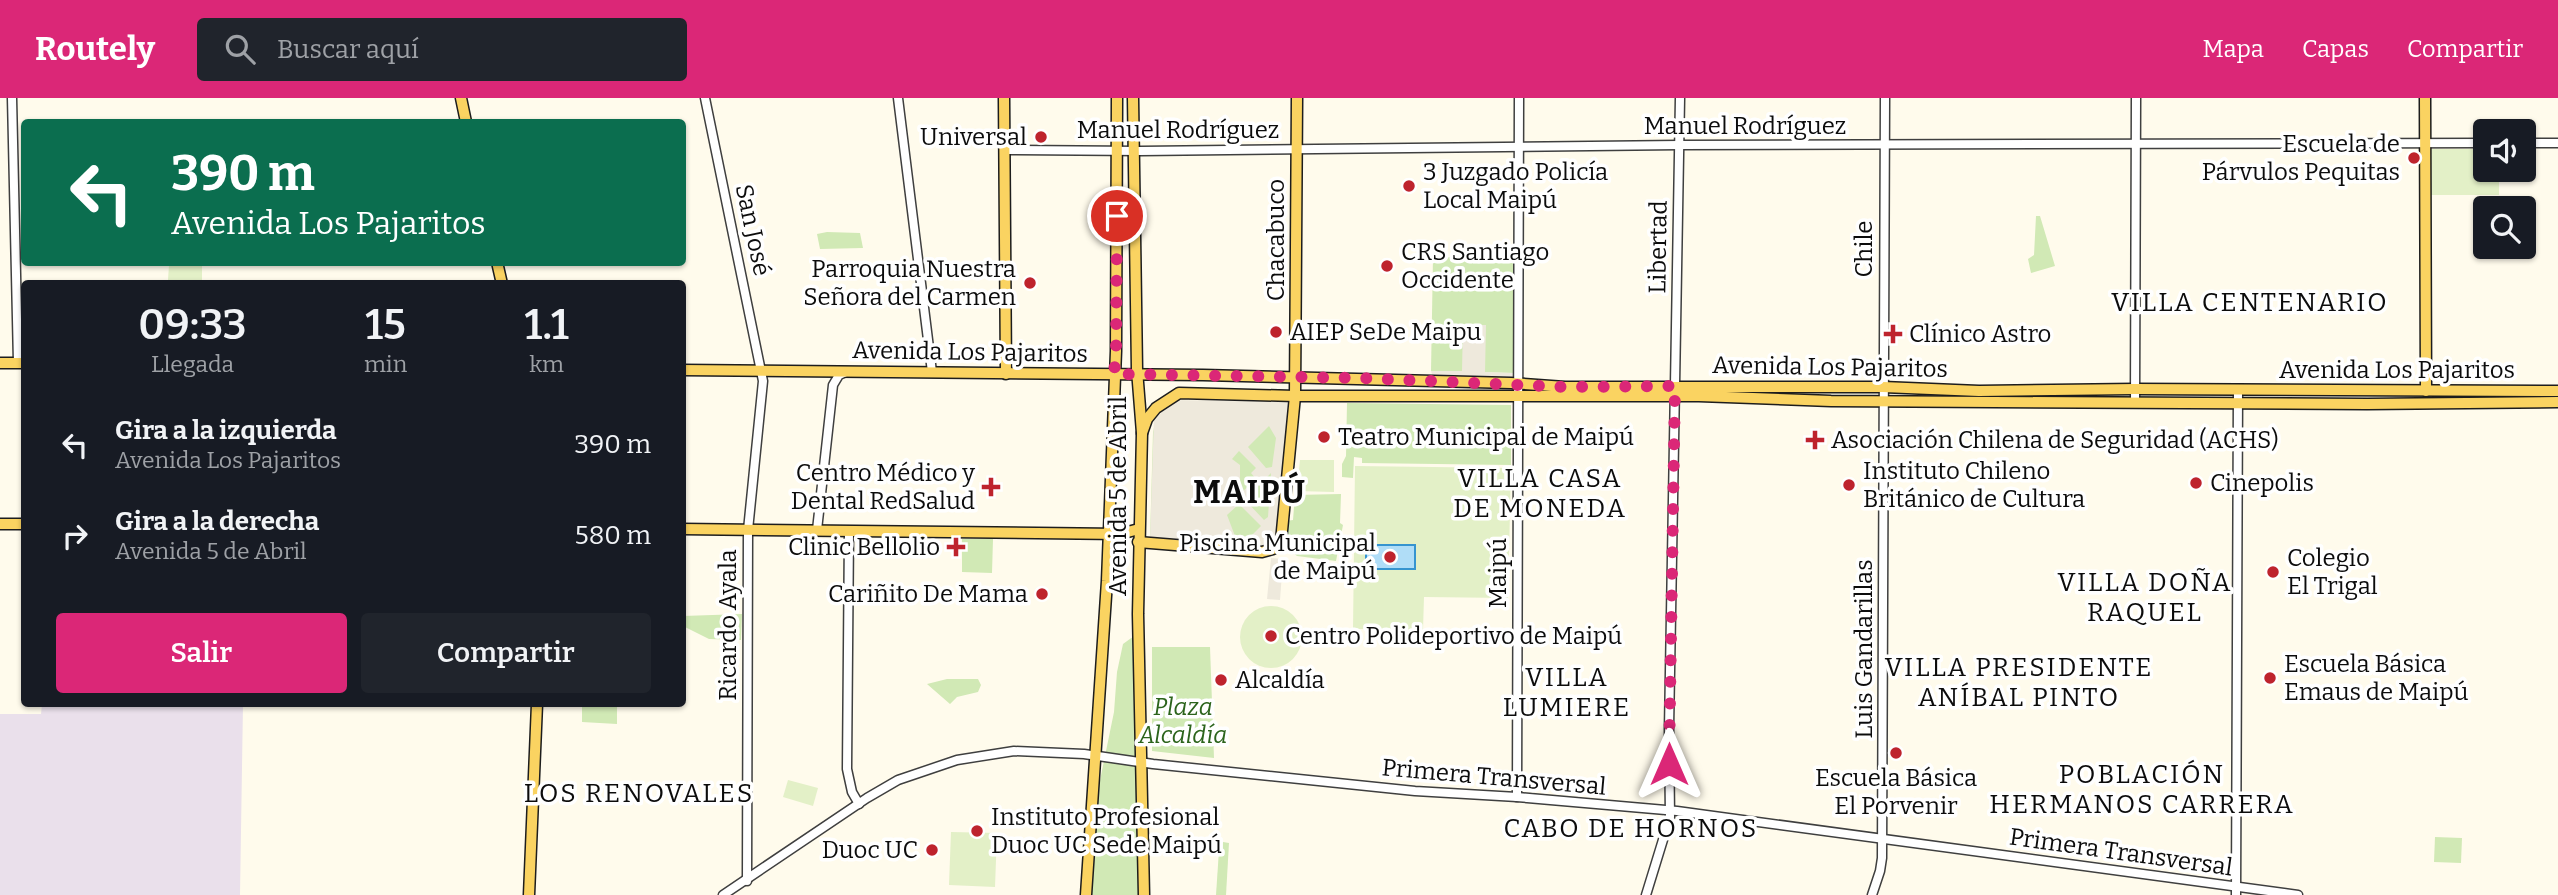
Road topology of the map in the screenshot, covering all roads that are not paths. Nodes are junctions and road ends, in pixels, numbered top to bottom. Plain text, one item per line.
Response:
1 (12, 98) edge
2 (461, 98) edge
3 (705, 98) edge
4 (898, 98) edge
5 (1004, 98) edge
6 (1117, 98) edge
7 (1133, 98) edge
8 (1297, 98) edge
9 (1519, 98) edge
10 (1680, 98) edge
11 (1885, 98) edge
12 (2136, 98) edge
13 (2425, 98) edge
14 (465, 119) edge
15 (2425, 143) junction
16 (2473, 143) edge
17 (2536, 143) edge
18 (2558, 143) edge
19 (1884, 144) junction
20 (2136, 144) junction
21 (1679, 145) junction
22 (1519, 146) junction
23 (1297, 149) junction
24 (1005, 150) junction
25 (1117, 151) junction
26 (1133, 151) junction
27 (0, 363) edge
28 (21, 363) edge
29 (686, 370) edge
30 (762, 371) junction
31 (846, 372) junction
32 (932, 372) junction
33 (1006, 373) junction
34 (1114, 374) junction
35 (1138, 375) junction
36 (1296, 376) junction
37 (1518, 383) junction
38 (1883, 387) junction
39 (2135, 389) junction
40 (2238, 390) junction
41 (1675, 391) junction
42 (2426, 391) junction
43 (2558, 391) edge
44 (1295, 396) junction
45 (1518, 397) junction
46 (1884, 401) junction
47 (2135, 402) junction
48 (2434, 402) junction
49 (2558, 402) edge
50 (2238, 403) junction
51 (1142, 432) junction
52 (0, 524) edge
53 (21, 524) edge
54 (686, 529) edge
55 (1139, 529) junction
56 (748, 530) junction
57 (817, 530) junction
58 (849, 531) junction
59 (1109, 534) junction
60 (1138, 542) junction
61 (537, 707) edge
62 (1095, 756) junction
63 (1141, 762) junction
64 (1517, 797) junction
65 (859, 804) junction
66 (1670, 811) junction
67 (1882, 840) junction
68 (747, 881) junction
69 (2237, 891) edge
70 (529, 895) edge
71 (723, 895) edge
72 (1086, 895) edge
73 (1144, 895) edge
74 (1646, 895) edge
75 (1872, 895) edge
76 (2298, 895) edge

1 - 28 street
2 - 14 main road
3 - 30 street, San José
4 - 32 street
5 - 24 main road
6 - 25 main road, Avenida 5 de Abril
7 - 26 main road, Avenida 5 de Abril
8 - 23 main road, Chacabuco
9 - 22 street, Maipú
10 - 21 street, Libertad
11 - 19 street, Chile
12 - 20 street
13 - 15 main road
15 - 16 street, Manuel Rodríguez
15 - 20 street, Manuel Rodríguez
15 - 42 main road
17 - 18 street
19 - 20 street, Manuel Rodríguez
19 - 21 street, Manuel Rodríguez
19 - 38 street, Chile
20 - 39 street
21 - 22 street, Manuel Rodríguez
21 - 41 street, Libertad
22 - 23 street, Manuel Rodríguez
22 - 37 street, Maipú
23 - 26 street, Manuel Rodríguez
23 - 36 main road, Chacabuco
24 - 25 street, Manuel Rodríguez
24 - 33 main road
25 - 26 street, Manuel Rodríguez
25 - 34 main road, Avenida 5 de Abril
26 - 35 main road, Avenida 5 de Abril
27 - 28 main road
29 - 30 main road, Avenida Los Pajaritos
30 - 31 main road, Avenida Los Pajaritos
30 - 56 street, Ricardo Ayala
31 - 32 main road, Avenida Los Pajaritos
31 - 57 street
32 - 33 main road, Avenida Los Pajaritos
33 - 34 main road, Avenida Los Pajaritos
34 - 35 main road, Avenida Los Pajaritos
34 - 59 main road, Avenida 5 de Abril
35 - 36 main road, Avenida Los Pajaritos
35 - 51 main road, Avenida 5 de Abril
36 - 37 main road, Avenida Los Pajaritos
36 - 44 main road, Chacabuco
37 - 41 main road, Avenida Los Pajaritos
37 - 45 street, Maipú
38 - 39 main road, Avenida Los Pajaritos
38 - 41 main road, Avenida Los Pajaritos
38 - 46 street, Chile
39 - 40 main road, Avenida Los Pajaritos
39 - 47 street
40 - 42 main road, Avenida Los Pajaritos
40 - 50 street
41 - 45 main road, Avenida Los Pajaritos
41 - 46 main road, Avenida Los Pajaritos
41 - 66 street, Libertad
42 - 43 main road, Avenida Los Pajaritos
42 - 48 main road
44 - 45 main road, Avenida Los Pajaritos
44 - 51 main road, Avenida Los Pajaritos
44 - 60 main road, Chacabuco
45 - 64 street, Maipú
46 - 47 main road, Avenida Los Pajaritos
46 - 67 street, Luis Gandarillas
47 - 50 main road, Avenida Los Pajaritos
48 - 49 main road, Avenida Los Pajaritos
48 - 50 main road, Avenida Los Pajaritos
50 - 69 street
51 - 55 main road, Avenida 5 de Abril
52 - 53 main road
54 - 56 main road
55 - 59 main road
55 - 60 main road, Avenida 5 de Abril
56 - 57 main road
56 - 68 street, Ricardo Ayala
57 - 58 main road
58 - 59 main road
58 - 65 street
59 - 62 main road, Avenida 5 de Abril
60 - 63 main road, Avenida 5 de Abril
61 - 70 main road
62 - 63 street, Primera Transversal
62 - 65 street, Primera Transversal
62 - 72 main road, Avenida 5 de Abril
63 - 64 street, Primera Transversal
63 - 73 main road, Avenida 5 de Abril
64 - 66 street, Primera Transversal
65 - 68 street, Primera Transversal
66 - 67 street, Primera Transversal
66 - 74 street, Libertad
67 - 69 street, Primera Transversal
67 - 75 street, Luis Gandarillas
68 - 71 street, Primera Transversal
69 - 76 street, Primera Transversal

